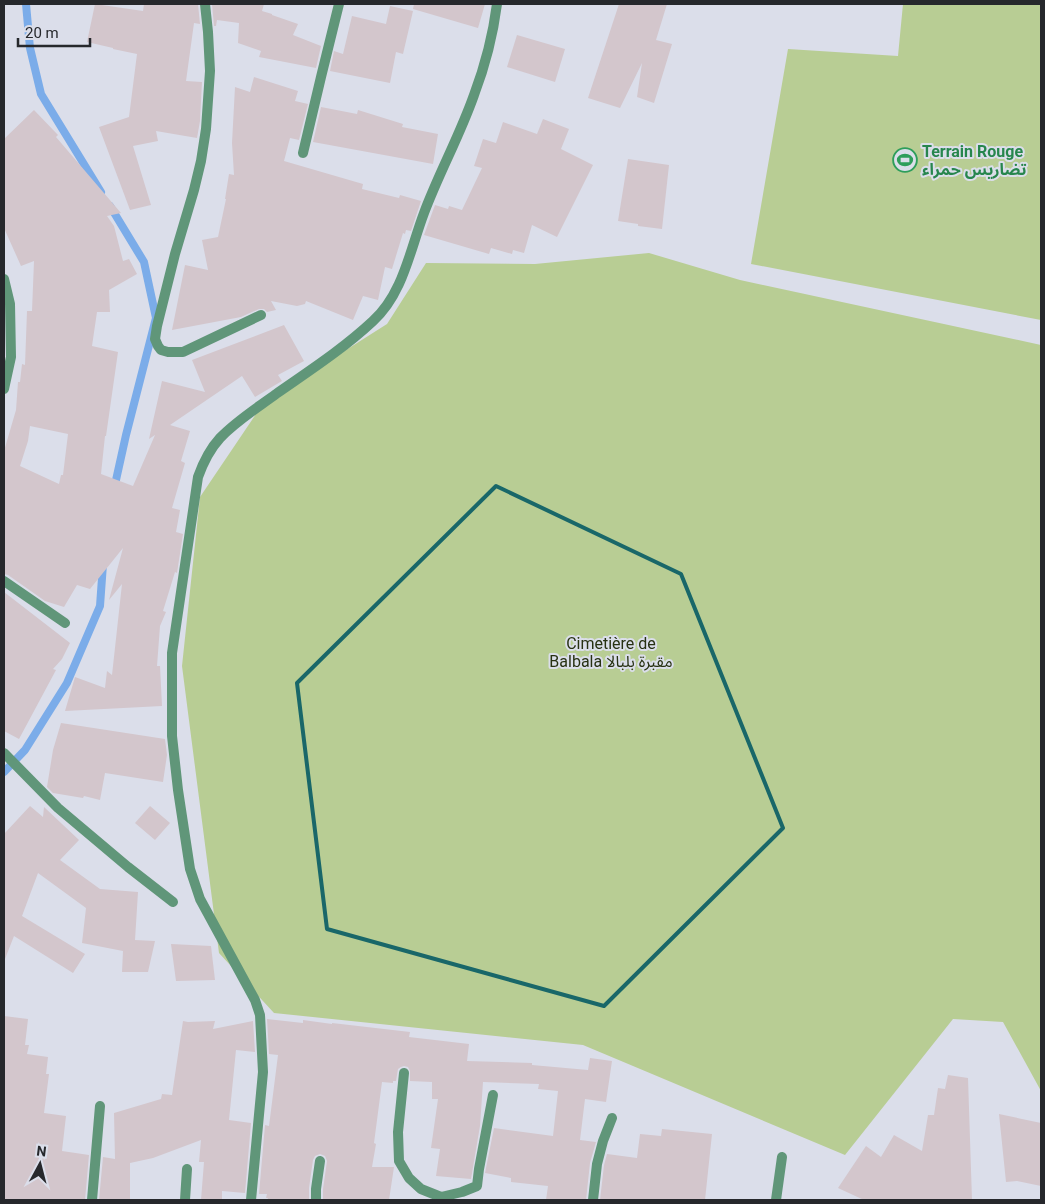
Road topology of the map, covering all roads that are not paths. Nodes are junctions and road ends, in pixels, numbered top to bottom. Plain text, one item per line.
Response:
1 (205, 4) edge
2 (339, 4) edge
3 (497, 4) edge
4 (303, 153) dead end
5 (4, 279) edge
6 (261, 314) dead end
7 (7, 357) edge
8 (4, 389) edge
9 (4, 581) edge
10 (65, 623) dead end
11 (5, 754) edge
12 (173, 902) dead end
13 (404, 1073) dead end
14 (493, 1095) dead end
15 (100, 1106) dead end
16 (612, 1118) dead end
17 (782, 1157) dead end
18 (320, 1161) dead end
19 (187, 1169) dead end
20 (441, 1198) edge
21 (92, 1200) edge
22 (185, 1200) edge
23 (251, 1200) edge
24 (316, 1200) edge
25 (593, 1200) edge
26 (776, 1200) edge

1 - 6 street
2 - 4 street
3 - 23 street
5 - 7 street
7 - 8 street
9 - 10 street
11 - 12 street
13 - 20 street
14 - 20 street
15 - 21 street
16 - 25 street
17 - 26 street
18 - 24 street
19 - 22 street

